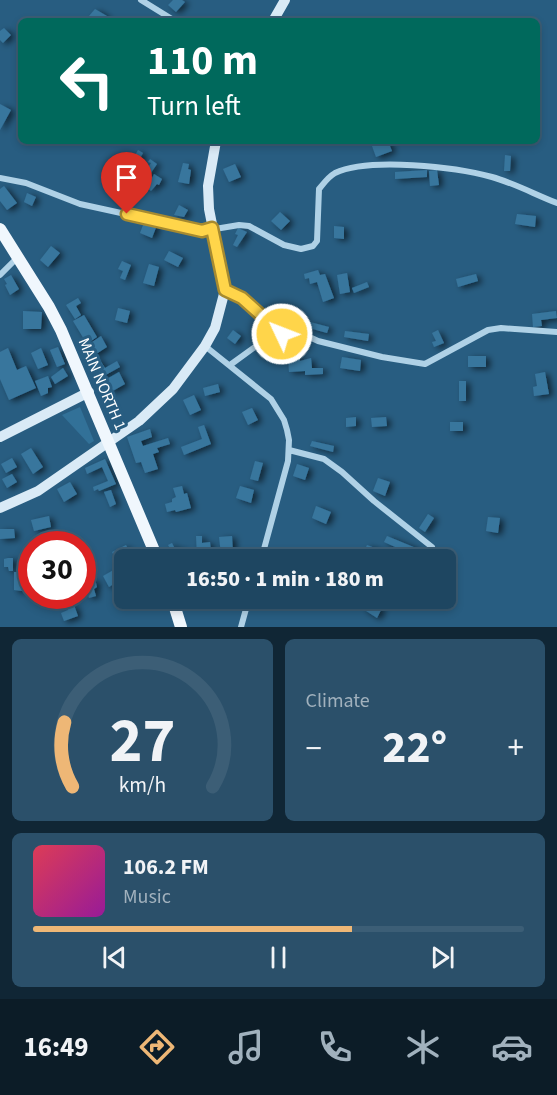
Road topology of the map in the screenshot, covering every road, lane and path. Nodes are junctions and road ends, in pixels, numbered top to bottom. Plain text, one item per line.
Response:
1 (141, 0) edge
2 (285, 0) edge
3 (171, 18) edge
4 (275, 18) edge
5 (215, 144) edge
6 (0, 178) edge
7 (557, 203) edge
8 (212, 228) junction
9 (0, 229) edge
10 (18, 257) junction
11 (0, 275) edge
12 (225, 290) junction
13 (557, 332) edge
14 (282, 334) junction
15 (205, 346) junction
16 (230, 365) junction
17 (89, 392) junction
18 (0, 437) edge
19 (109, 441) junction
20 (289, 450) junction
21 (0, 508) edge
22 (432, 547) dead end
23 (153, 549) edge
24 (264, 549) edge
25 (175, 609) edge
26 (246, 609) edge
27 (181, 627) edge
28 (241, 627) edge

1 - 3 street
2 - 4 main road
5 - 8 main road
6 - 8 street
7 - 8 street
8 - 12 main road
9 - 10 main road, MAIN NORTH 1
10 - 11 street
10 - 17 main road, MAIN NORTH 1
12 - 14 street
12 - 15 main road
13 - 14 street
14 - 16 street
15 - 16 street
15 - 19 main road
16 - 20 street
17 - 18 main road
17 - 19 main road, MAIN NORTH 1
19 - 21 main road
19 - 23 main road, MAIN NORTH 1
20 - 22 street
20 - 24 street
25 - 27 main road
26 - 28 street

